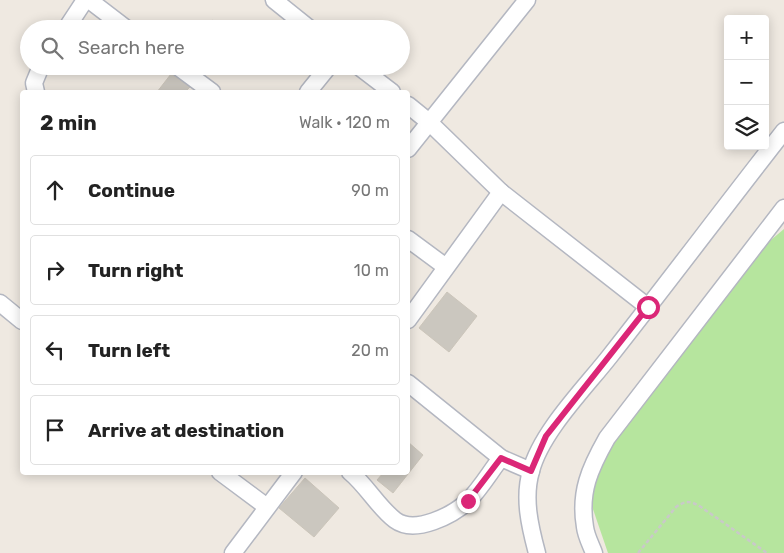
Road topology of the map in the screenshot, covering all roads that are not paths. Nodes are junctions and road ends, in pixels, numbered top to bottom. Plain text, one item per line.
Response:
1 (85, 0) edge
2 (90, 0) edge
3 (274, 0) edge
4 (527, 0) edge
5 (72, 20) edge
6 (116, 20) edge
7 (299, 20) edge
8 (37, 75) edge
9 (189, 75) edge
10 (322, 75) edge
11 (370, 75) edge
12 (36, 90) edge
13 (209, 90) edge
14 (310, 90) edge
15 (389, 90) edge
16 (410, 107) edge
17 (429, 122) junction
18 (784, 131) edge
19 (410, 146) edge
20 (501, 192) junction
21 (784, 208) edge
22 (410, 240) edge
23 (446, 267) junction
24 (0, 304) edge
25 (648, 307) junction
26 (410, 317) edge
27 (20, 319) edge
28 (410, 385) edge
29 (501, 458) junction
30 (531, 471) junction
31 (224, 475) edge
32 (292, 475) edge
33 (354, 475) edge
34 (266, 507) junction
35 (233, 553) edge
36 (537, 553) edge
37 (594, 553) edge

1 - 5 street
2 - 6 street
3 - 7 street
4 - 17 street
8 - 12 street
9 - 13 street
10 - 14 street
11 - 15 street
16 - 17 street
17 - 19 street
17 - 20 street
18 - 25 street
20 - 23 street
20 - 25 street
21 - 37 street
22 - 23 street
23 - 26 street
24 - 27 street
25 - 30 street
28 - 29 street
29 - 30 street
29 - 33 street
30 - 36 street
31 - 34 street
32 - 34 street
34 - 35 street

